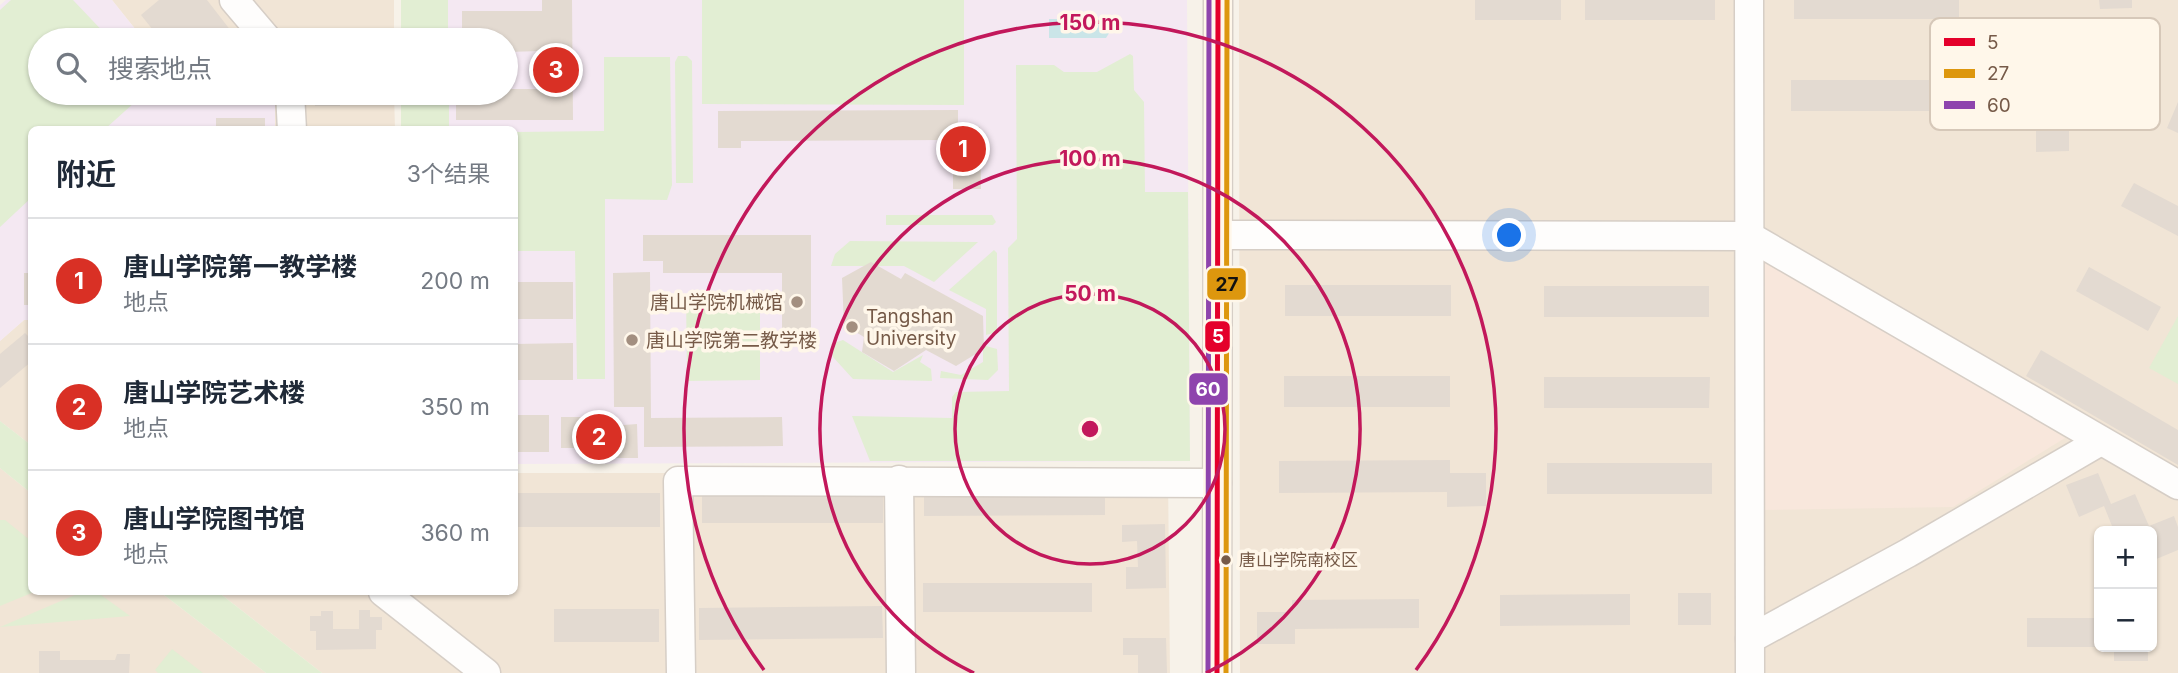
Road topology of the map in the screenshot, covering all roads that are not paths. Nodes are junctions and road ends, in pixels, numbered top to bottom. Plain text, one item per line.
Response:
1 (234, 0) edge
2 (1218, 0) edge
3 (1749, 0) edge
4 (258, 28) edge
5 (291, 105) edge
6 (292, 126) edge
7 (1219, 235) junction
8 (1749, 236) junction
9 (2099, 442) junction
10 (899, 480) junction
11 (1217, 483) junction
12 (2178, 485) edge
13 (387, 595) edge
14 (1750, 639) junction
15 (486, 673) edge
16 (681, 673) edge
17 (901, 673) edge
18 (1217, 673) edge
19 (1750, 673) edge

1 - 4 street
2 - 7 street
3 - 8 street
5 - 6 street
7 - 8 street
7 - 11 street
8 - 9 street
8 - 14 street
9 - 12 street
9 - 14 street
10 - 11 street
10 - 16 street
10 - 17 street
11 - 18 street
13 - 15 street
14 - 19 street

